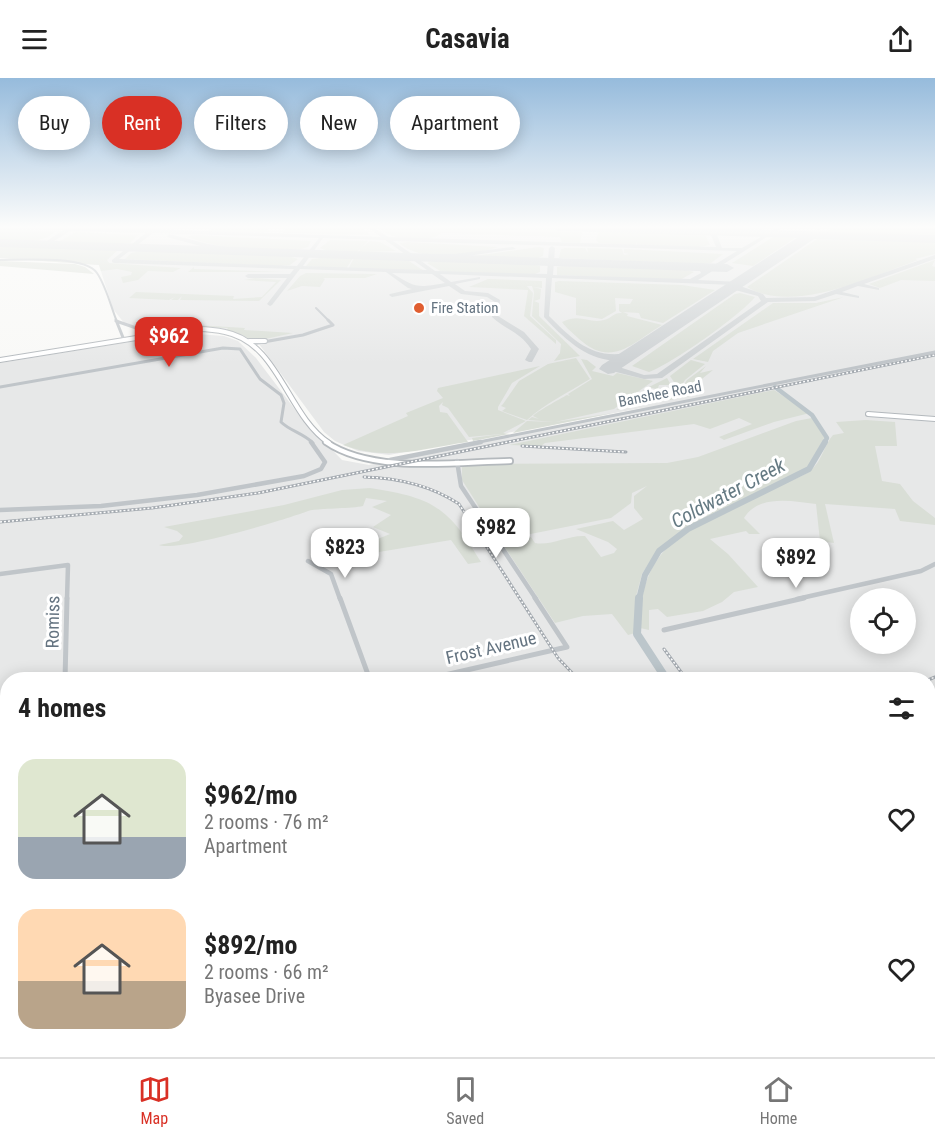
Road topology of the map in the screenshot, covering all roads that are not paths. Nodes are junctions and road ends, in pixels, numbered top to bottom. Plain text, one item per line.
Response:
1 (97, 273) edge
2 (316, 308) dead end
3 (114, 319) junction
4 (142, 330) junction
5 (193, 330) junction
6 (123, 338) junction
7 (115, 341) joint
8 (265, 342) junction
9 (99, 344) junction
10 (252, 344) junction
11 (935, 352) edge
12 (0, 360) edge
13 (0, 387) edge
14 (868, 414) dead end
15 (935, 419) edge
16 (416, 458) junction
17 (457, 461) junction
18 (510, 461) dead end
19 (0, 510) edge
20 (308, 561) dead end
21 (935, 564) edge
22 (0, 574) edge
23 (664, 630) dead end
24 (65, 672) edge
25 (367, 672) edge
26 (457, 672) edge

1 - 3 street
2 - 8 street
3 - 4 street
3 - 6 street
4 - 5 main road
4 - 6 main road
5 - 6 main road
5 - 10 main road
6 - 7 main road
6 - 9 main road
7 - 9 main road
8 - 10 main road
8 - 10 main road
9 - 12 main road
10 - 16 main road
11 - 16 street, Banshee Road
13 - 19 street
14 - 15 main road
16 - 17 main road
17 - 18 main road
17 - 26 street, Frost Avenue
20 - 25 street
21 - 23 street
22 - 24 street, Romiss

